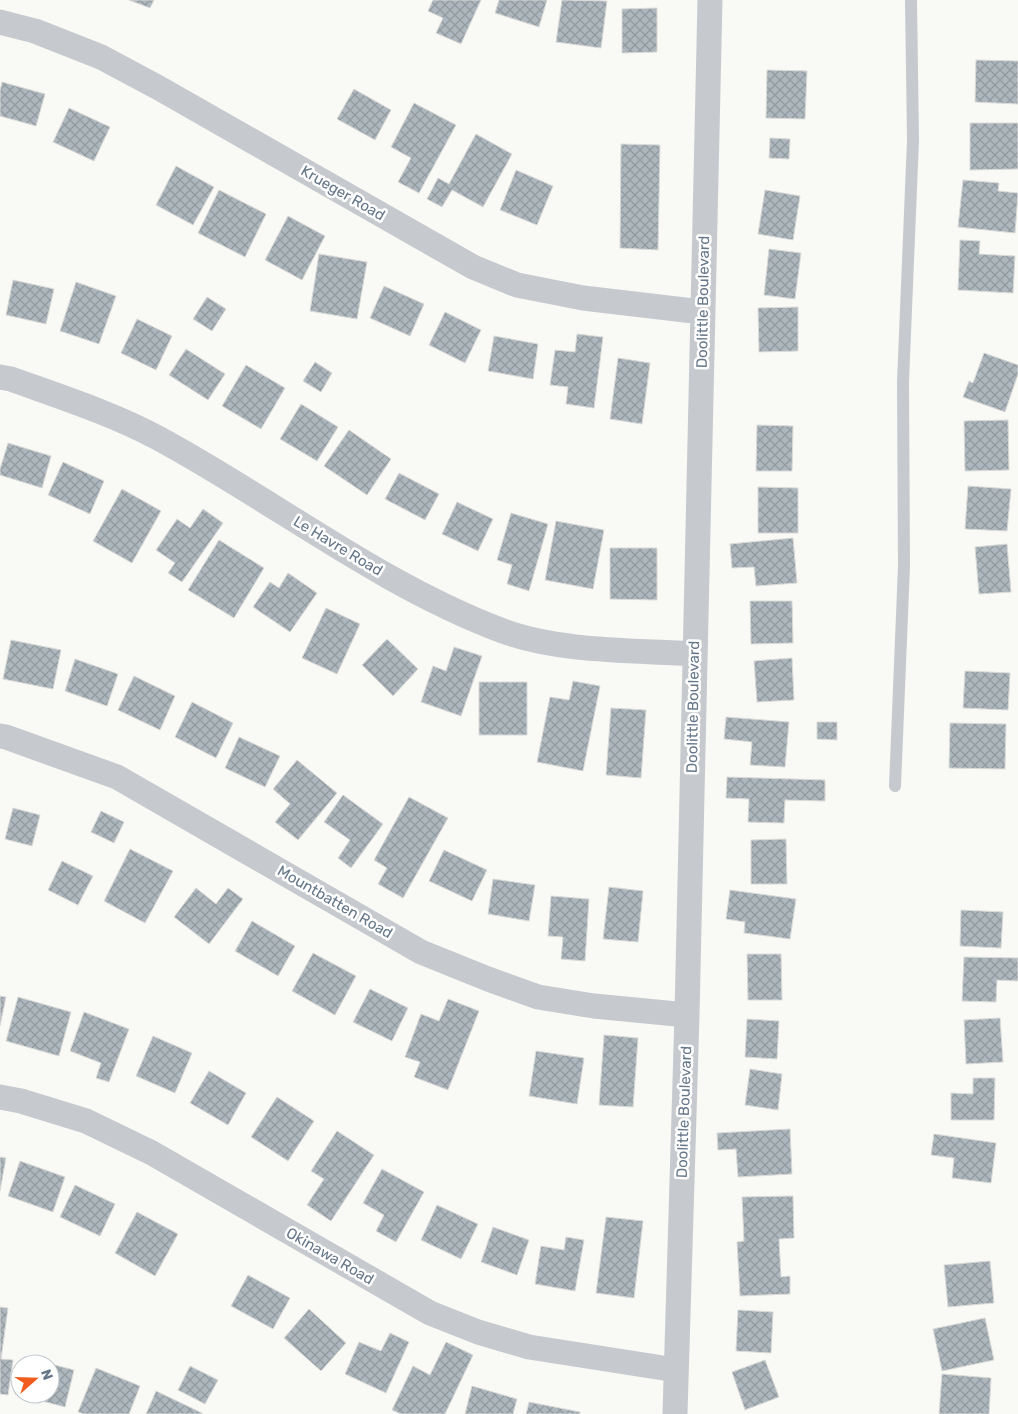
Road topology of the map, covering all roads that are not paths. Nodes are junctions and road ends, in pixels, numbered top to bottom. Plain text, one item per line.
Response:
1 (710, 0) edge
2 (911, 0) edge
3 (0, 22) edge
4 (702, 312) junction
5 (0, 378) edge
6 (694, 654) junction
7 (0, 736) edge
8 (895, 786) dead end
9 (687, 1015) junction
10 (0, 1098) edge
11 (676, 1370) junction
12 (675, 1414) edge

1 - 4 street, Doolittle Boulevard
2 - 8 lane
3 - 4 street, Krueger Road
4 - 6 street, Doolittle Boulevard
5 - 6 street, Le Havre Road
6 - 9 street, Doolittle Boulevard
7 - 9 street, Mountbatten Road
9 - 11 street, Doolittle Boulevard
10 - 11 street, Okinawa Road
11 - 12 street, Doolittle Boulevard

